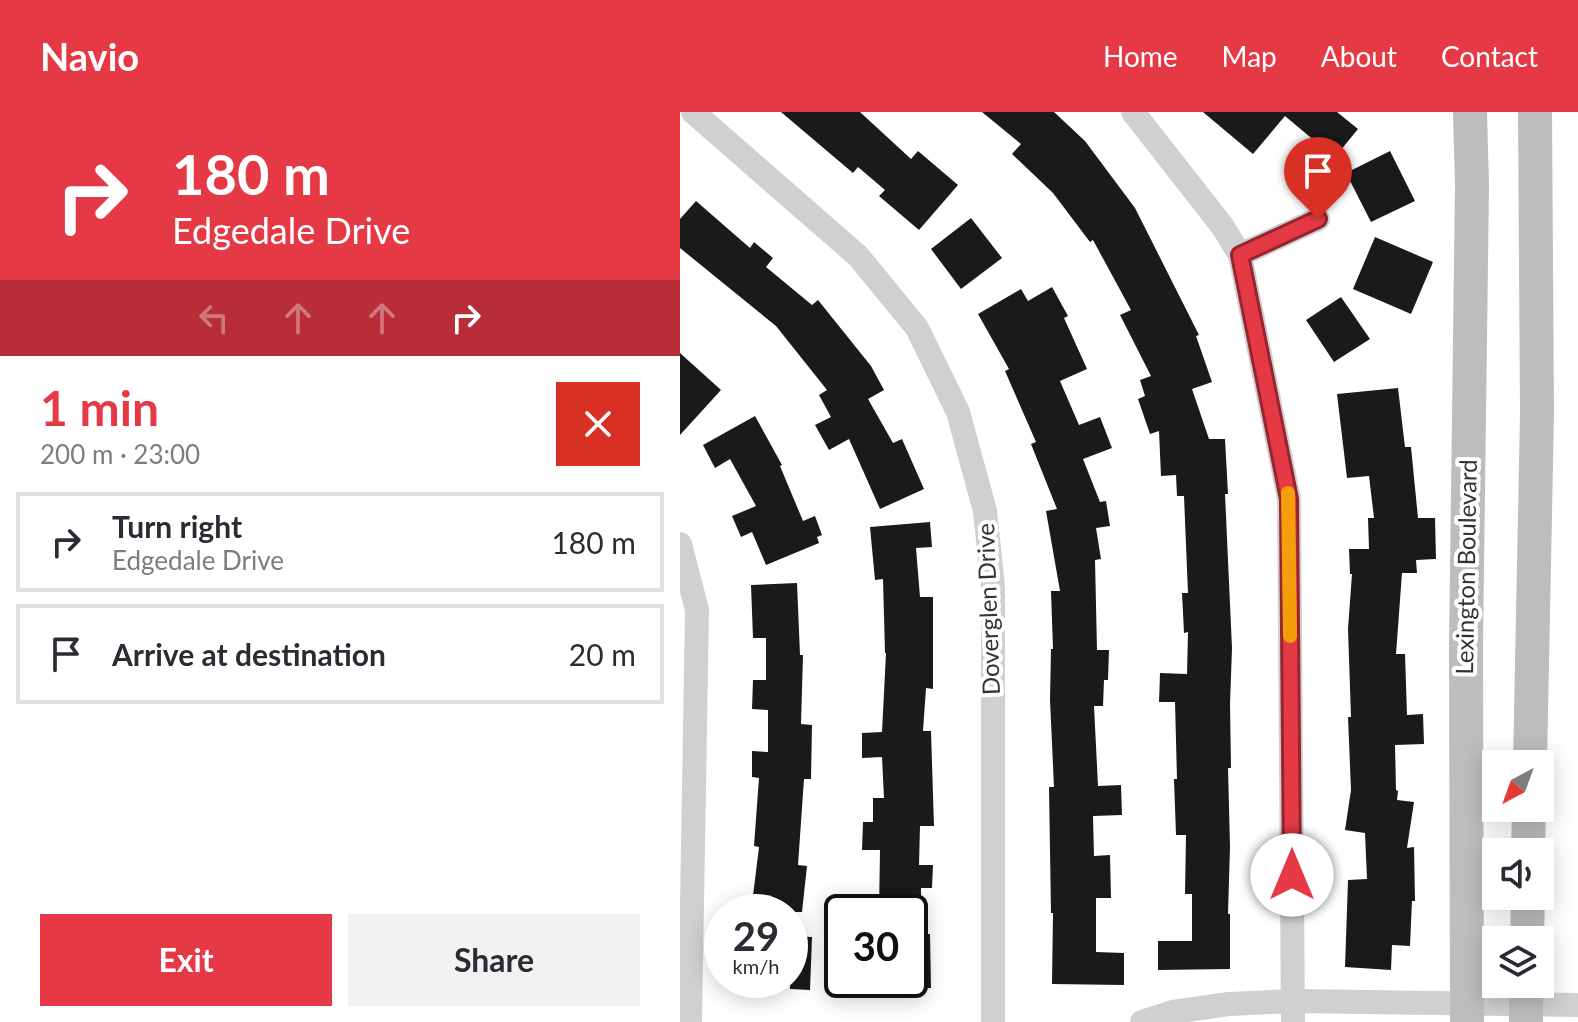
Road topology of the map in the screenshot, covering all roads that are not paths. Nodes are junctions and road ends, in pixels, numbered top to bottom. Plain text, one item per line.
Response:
1 (693, 112) edge
2 (1133, 112) edge
3 (1470, 112) edge
4 (1535, 112) edge
5 (1318, 219) dead end
6 (1240, 255) junction
7 (680, 544) edge
8 (1530, 750) edge
9 (1526, 1003) edge
10 (1578, 1005) edge
11 (1293, 1011) edge
12 (1467, 1013) edge
13 (690, 1022) edge
14 (993, 1022) edge
15 (1142, 1022) edge

1 - 14 street, Doverglen Drive
2 - 6 street
3 - 12 street, Lexington Boulevard
4 - 8 street
5 - 6 street
6 - 11 street
7 - 13 street
9 - 10 street
9 - 12 street
11 - 12 street
11 - 15 street

